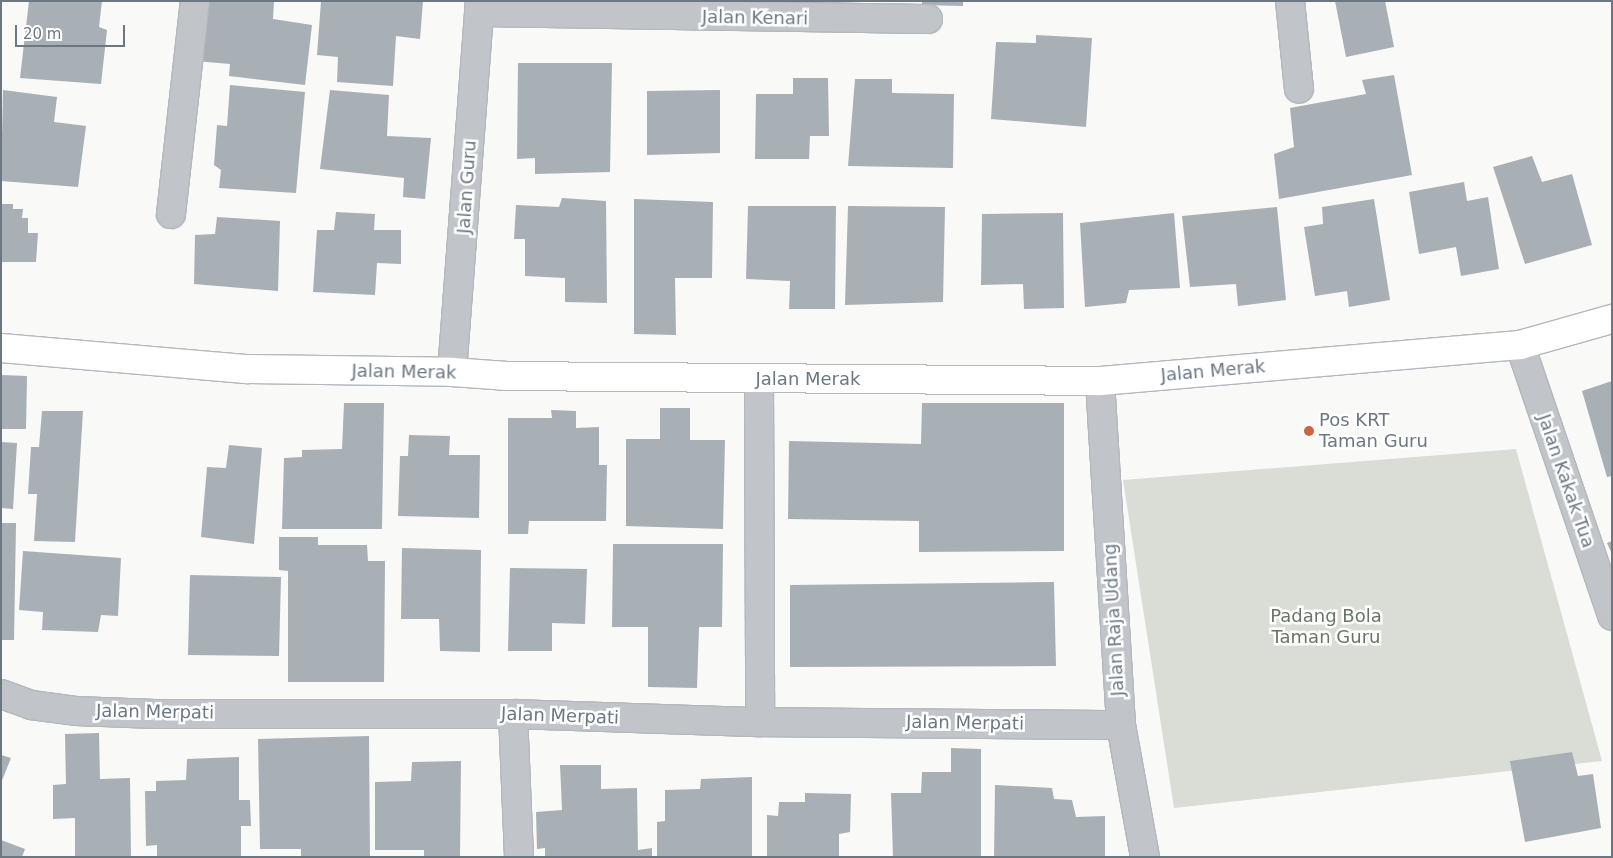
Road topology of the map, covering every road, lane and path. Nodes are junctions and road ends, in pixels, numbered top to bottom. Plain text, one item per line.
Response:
1 (195, 1) edge
2 (1290, 1) edge
3 (480, 6) edge
4 (852, 11) edge
5 (928, 19) dead end
6 (1299, 89) dead end
7 (171, 214) dead end
8 (1612, 319) edge
9 (1520, 345) junction
10 (1, 348) edge
11 (452, 372) junction
12 (760, 379) junction
13 (1100, 381) junction
14 (1612, 616) edge
15 (1, 694) edge
16 (513, 714) junction
17 (760, 722) junction
18 (1121, 725) junction
19 (519, 857) edge
20 (1145, 857) edge

1 - 7 street
2 - 6 street
3 - 4 street, Jalan Kenari
3 - 11 street, Jalan Guru
4 - 5 street, Jalan Kenari
8 - 9 street, Jalan Merak
9 - 13 street, Jalan Merak
9 - 14 street, Jalan Kakak Tua
10 - 11 street, Jalan Merak
11 - 12 street, Jalan Merak
12 - 13 street, Jalan Merak
12 - 17 street
13 - 18 street, Jalan Raja Udang
15 - 16 street, Jalan Merpati
16 - 17 street, Jalan Merpati
16 - 19 street
17 - 18 street, Jalan Merpati
18 - 20 street, Jalan Raja Udang

